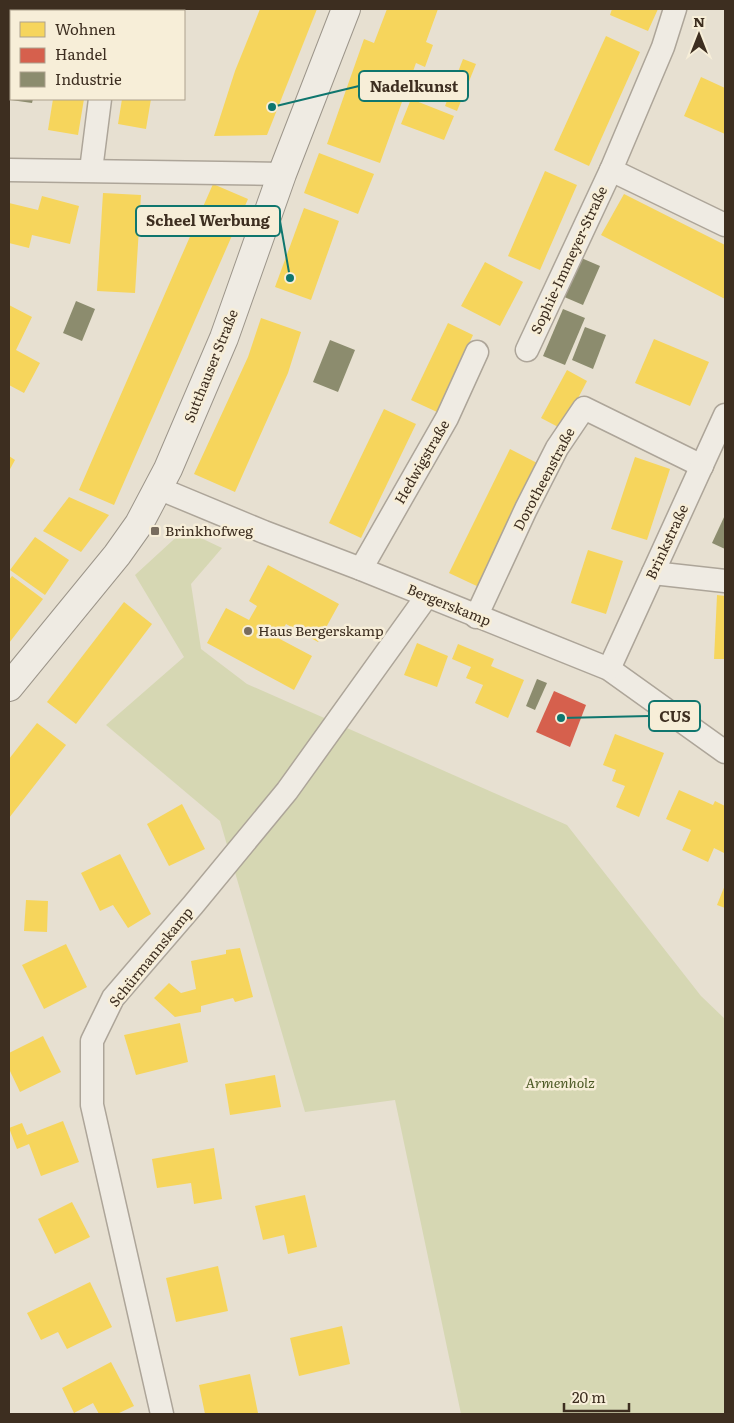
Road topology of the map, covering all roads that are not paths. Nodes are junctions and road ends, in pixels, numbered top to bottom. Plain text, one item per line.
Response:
1 (346, 9) edge
2 (674, 9) edge
3 (100, 100) edge
4 (9, 170) edge
5 (91, 170) junction
6 (611, 170) junction
7 (282, 174) junction
8 (725, 225) edge
9 (527, 350) dead end
10 (477, 352) dead end
11 (725, 415) edge
12 (702, 466) junction
13 (158, 488) junction
14 (361, 570) junction
15 (653, 574) junction
16 (725, 581) edge
17 (427, 596) junction
18 (476, 617) junction
19 (609, 669) junction
20 (9, 687) edge
21 (725, 752) edge
22 (162, 1414) edge

1 - 7 street, Sutthauser Straße
2 - 6 street, Sophie-Immeyer-Straße
3 - 5 street
4 - 5 street
5 - 7 street
6 - 8 street, Sophie-Immeyer-Straße
6 - 9 street, Sophie-Immeyer-Straße
7 - 13 street, Sutthauser Straße
10 - 14 street, Hedwigstraße
11 - 12 street, Brinkstraße
12 - 15 street, Brinkstraße
12 - 18 street, Dorotheenstraße
13 - 14 street, Bergerskamp
13 - 20 street, Sutthauser Straße
14 - 17 street, Bergerskamp
15 - 16 street
15 - 19 street, Brinkstraße
17 - 18 street, Bergerskamp
17 - 22 street, Schürmannskamp
18 - 19 street, Bergerskamp
19 - 21 street, Bergerskamp

